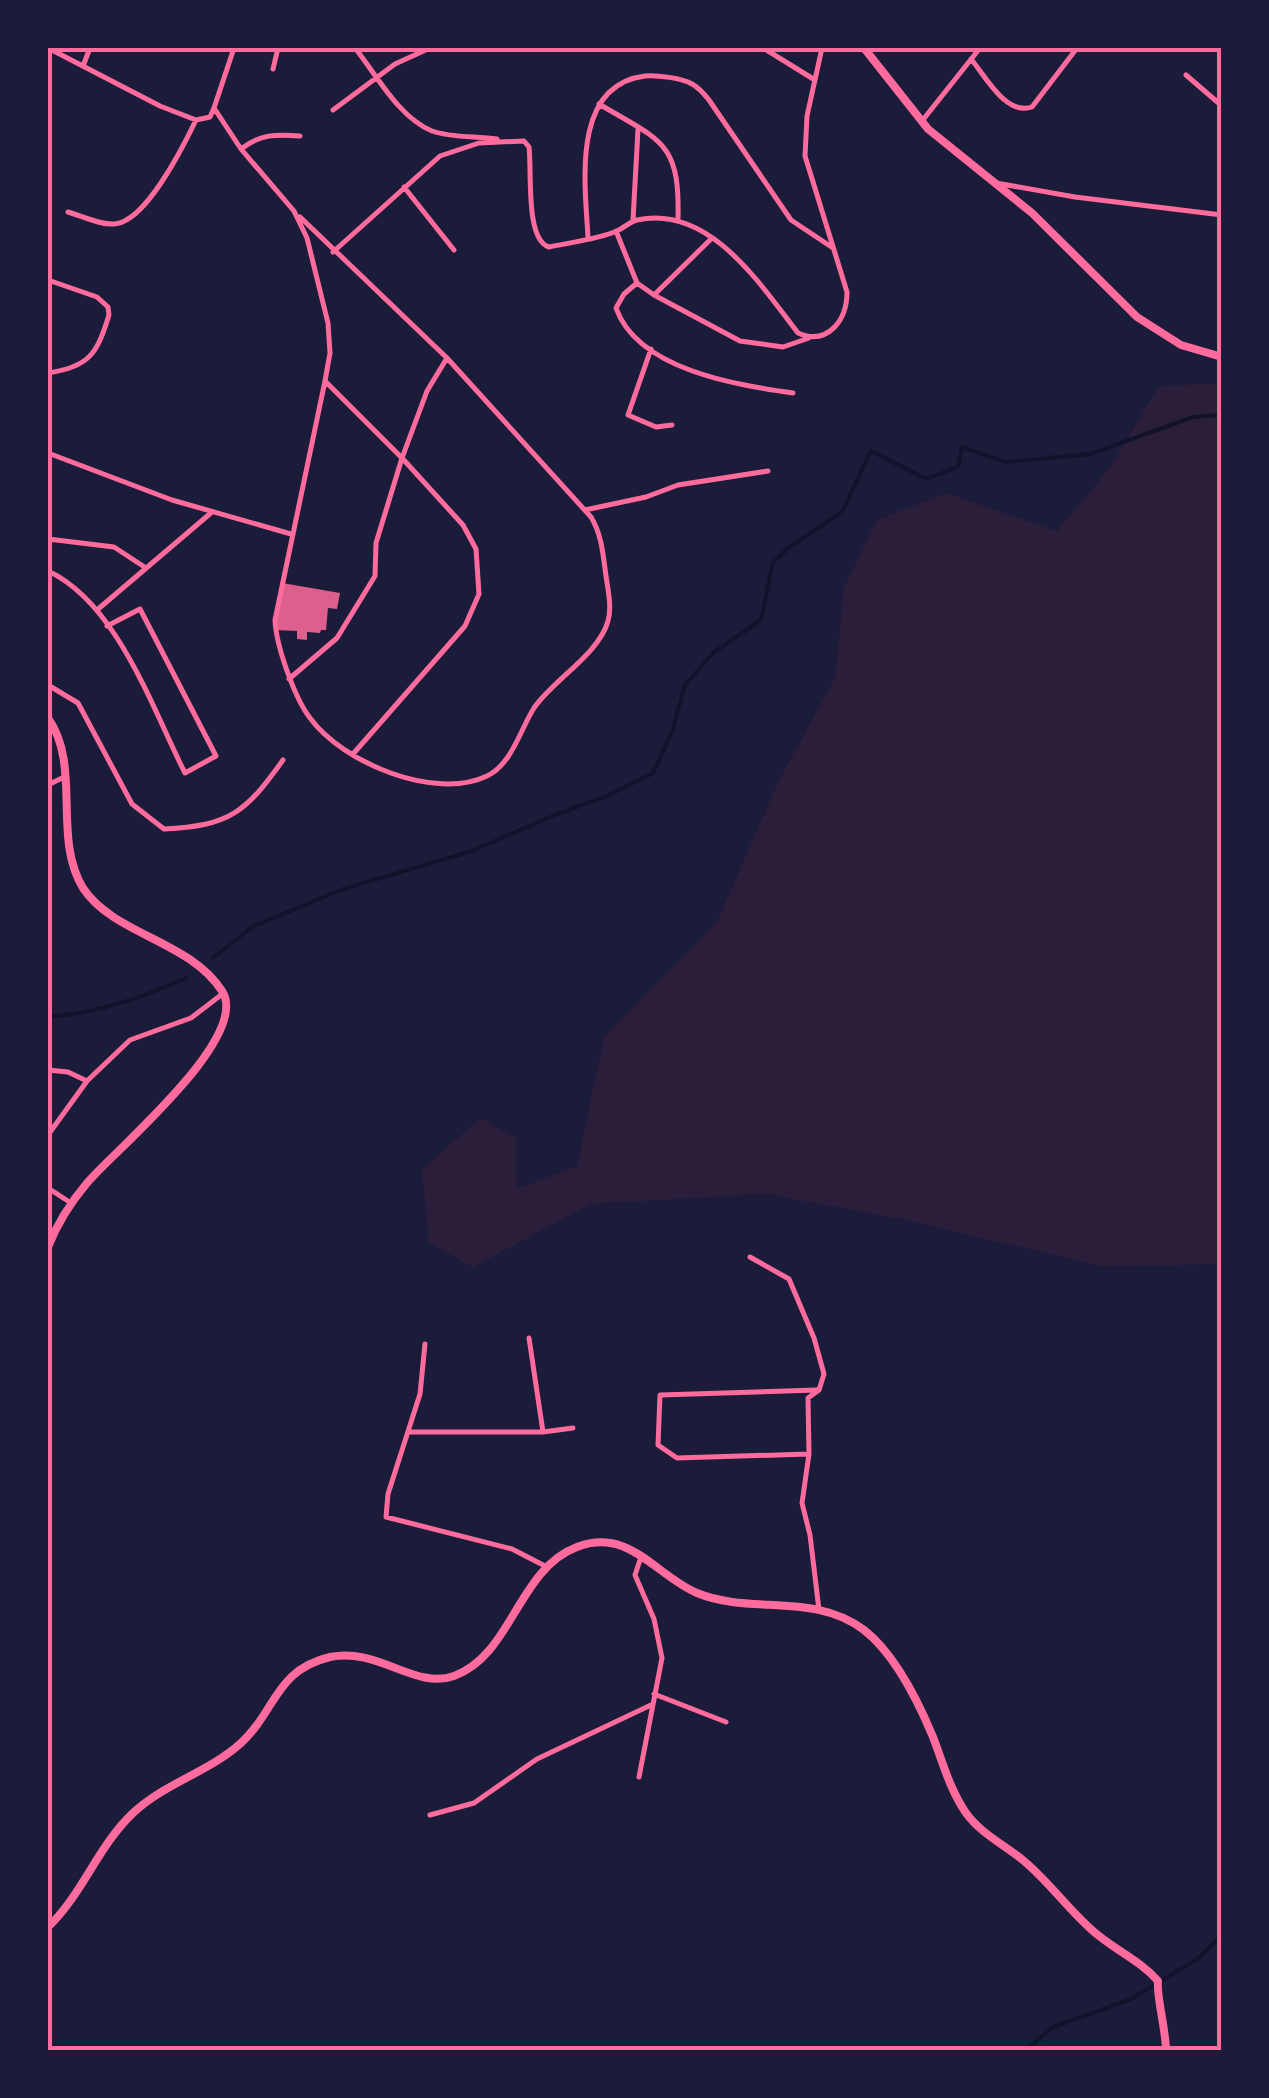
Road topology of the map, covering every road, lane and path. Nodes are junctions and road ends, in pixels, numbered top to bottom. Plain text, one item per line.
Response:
1 (48, 48) edge
2 (90, 48) edge
3 (234, 48) edge
4 (278, 48) edge
5 (356, 48) edge
6 (430, 48) edge
7 (764, 48) edge
8 (822, 48) edge
9 (864, 48) edge
10 (980, 48) edge
11 (1077, 48) edge
12 (971, 59) junction
13 (83, 66) junction
14 (272, 69) dead end
15 (1186, 75) dead end
16 (378, 76) junction
17 (815, 80) junction
18 (598, 104) junction
19 (1222, 106) edge
20 (214, 108) junction
21 (333, 110) dead end
22 (196, 120) junction
23 (922, 121) junction
24 (638, 127) junction
25 (300, 136) dead end
26 (504, 140) junction
27 (241, 149) junction
28 (993, 183) junction
29 (404, 187) junction
30 (294, 211) junction
31 (68, 212) dead end
32 (1222, 215) edge
33 (633, 220) junction
34 (678, 220) junction
35 (616, 232) junction
36 (588, 237) junction
37 (711, 239) junction
38 (454, 250) dead end
39 (836, 250) junction
40 (333, 252) junction
41 (48, 280) edge
42 (638, 283) junction
43 (654, 295) junction
44 (809, 338) junction
45 (652, 350) junction
46 (1222, 357) edge
47 (447, 358) junction
48 (48, 373) edge
49 (325, 382) junction
50 (793, 393) dead end
51 (672, 425) dead end
52 (48, 453) edge
53 (402, 458) junction
54 (768, 470) dead end
55 (584, 510) junction
56 (212, 512) junction
57 (291, 534) junction
58 (48, 539) edge
59 (146, 568) junction
60 (48, 571) edge
61 (97, 610) junction
62 (107, 626) junction
63 (289, 679) junction
64 (48, 685) edge
65 (48, 718) edge
66 (352, 754) junction
67 (283, 760) dead end
68 (64, 777) junction
69 (48, 785) edge
70 (224, 993) junction
71 (48, 1070) edge
72 (87, 1082) junction
73 (48, 1135) edge
74 (48, 1188) edge
75 (71, 1203) junction
76 (48, 1248) edge
77 (750, 1257) dead end
78 (529, 1338) dead end
79 (425, 1344) dead end
80 (818, 1390) junction
81 (573, 1428) dead end
82 (408, 1432) junction
83 (543, 1432) junction
84 (810, 1454) junction
85 (642, 1554) junction
86 (547, 1567) junction
87 (819, 1610) junction
88 (654, 1694) junction
89 (652, 1705) junction
90 (726, 1722) dead end
91 (639, 1778) dead end
92 (430, 1815) dead end
93 (48, 1928) edge
94 (1166, 2050) edge

1 - 13 street
2 - 13 street
3 - 20 street
4 - 14 street
5 - 16 street
6 - 16 street
7 - 17 street
8 - 17 street
9 - 23 main road
10 - 12 street
11 - 12 street
12 - 23 street
13 - 22 street
15 - 19 street
16 - 21 street
16 - 26 street
17 - 39 street
18 - 24 street
18 - 36 street
18 - 39 street
20 - 22 street
20 - 27 street
22 - 31 street
23 - 28 main road
24 - 33 street
24 - 34 street
25 - 27 street
26 - 29 street
26 - 36 street
27 - 30 street
28 - 32 street
28 - 46 main road
29 - 38 street
29 - 40 street
30 - 40 street
30 - 49 street
33 - 34 street
33 - 35 street
34 - 37 street
35 - 36 street
35 - 42 street
37 - 43 street
37 - 44 street
39 - 44 street
40 - 47 street
41 - 48 street
42 - 43 street
42 - 45 street
43 - 44 street
45 - 50 street
45 - 51 street
47 - 53 street
47 - 55 street
49 - 53 street
49 - 57 street
52 - 56 street
53 - 63 street
53 - 66 street
54 - 55 street
55 - 66 street
56 - 57 street
56 - 59 street
57 - 63 street
58 - 59 street
59 - 61 street
60 - 61 street
61 - 62 street
62 - 62 street
63 - 66 street
64 - 67 street
65 - 68 main road
68 - 69 street
68 - 70 main road
70 - 72 street
70 - 75 main road
71 - 72 street
72 - 73 street
74 - 75 street
75 - 76 main road
77 - 80 street
78 - 83 street
79 - 82 street
80 - 84 street
80 - 84 street
81 - 83 street
82 - 83 street
82 - 86 street
84 - 87 street
85 - 86 main road
85 - 87 main road
85 - 88 street
86 - 93 main road
87 - 94 main road
88 - 89 street
88 - 90 street
89 - 91 street
89 - 92 street

